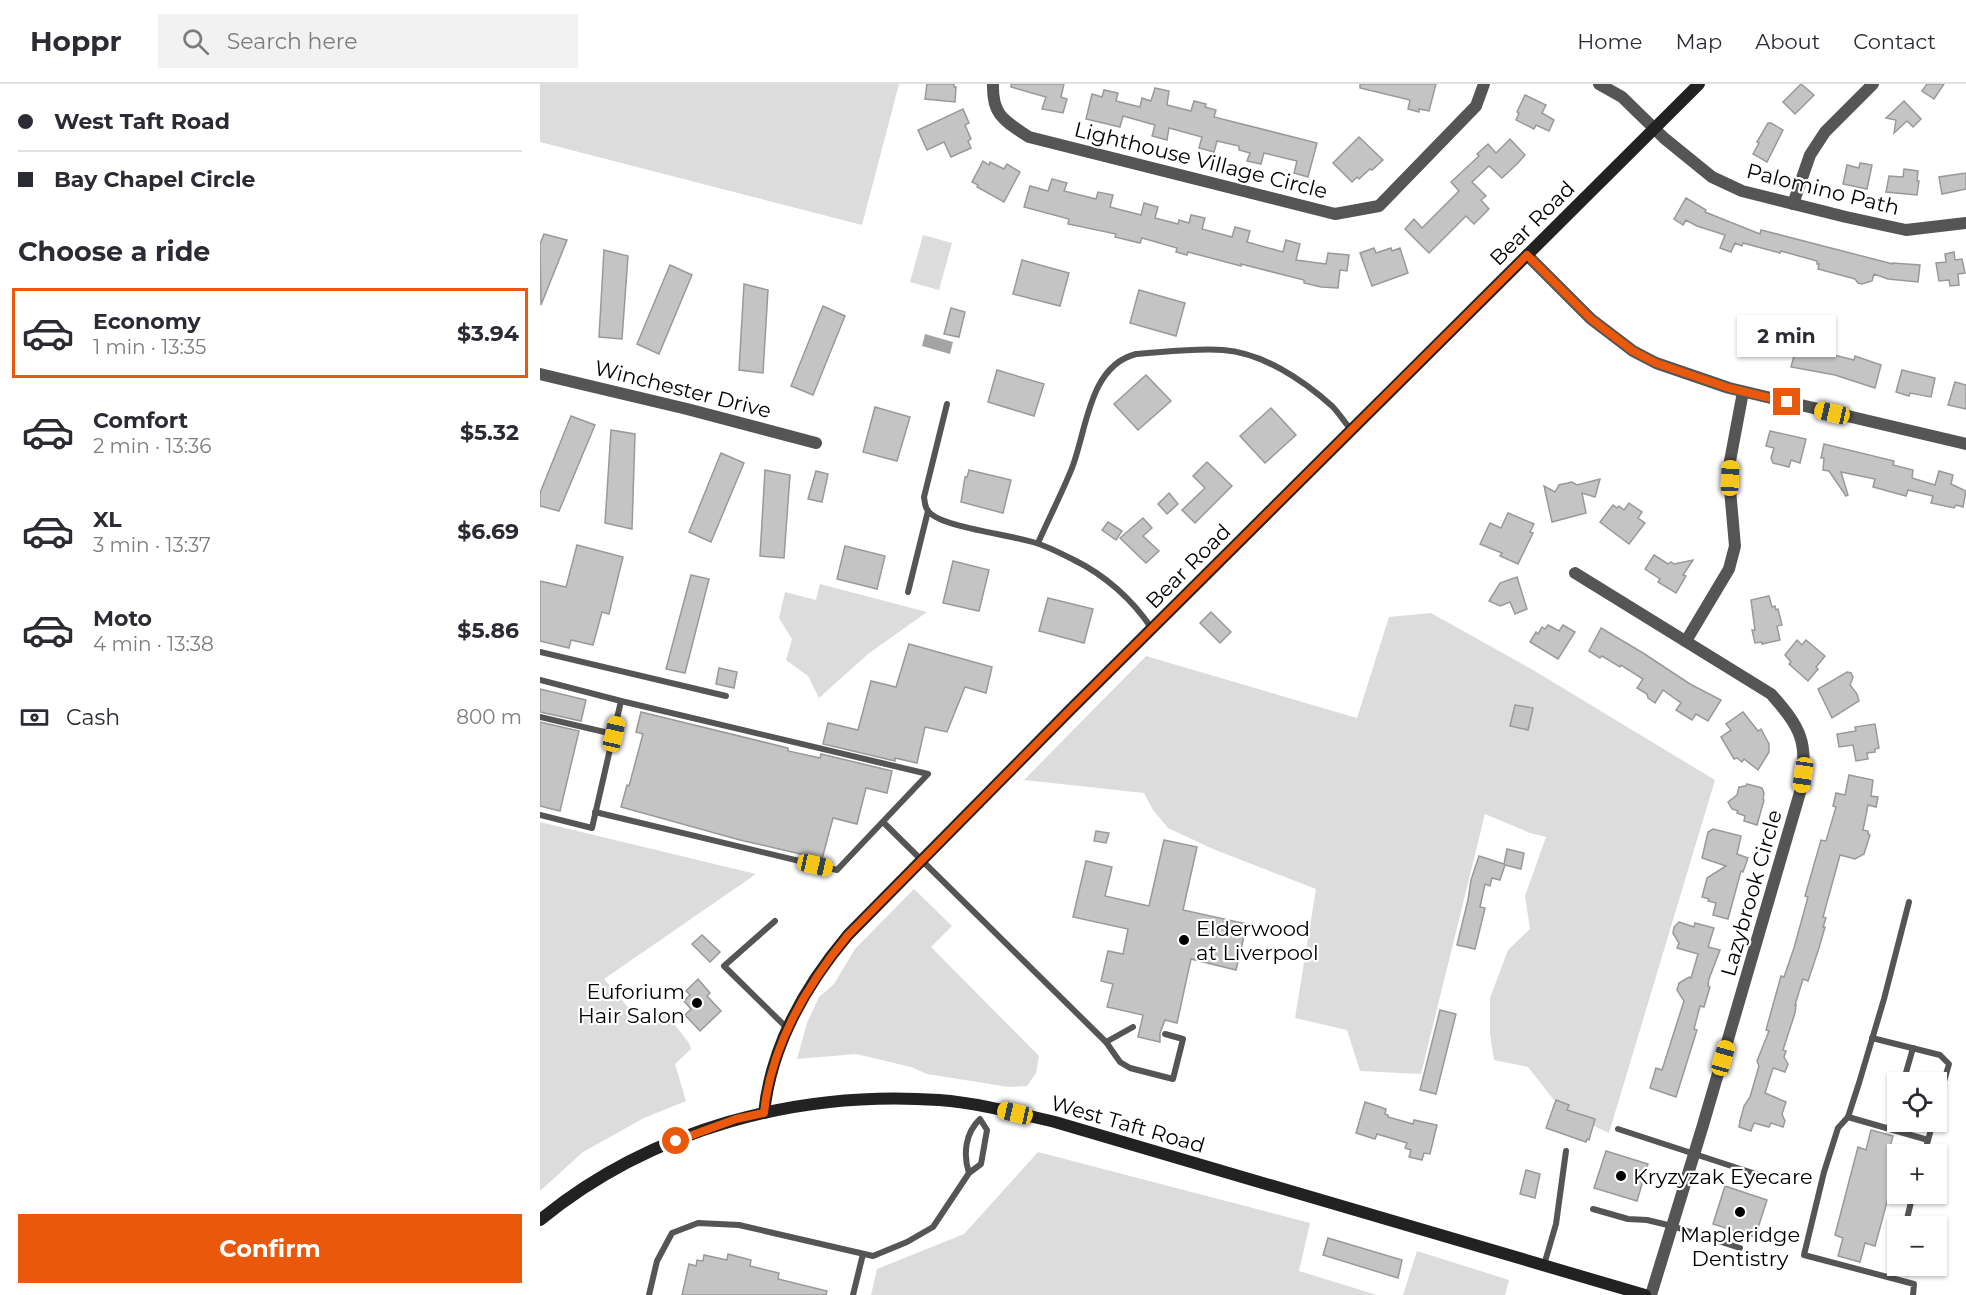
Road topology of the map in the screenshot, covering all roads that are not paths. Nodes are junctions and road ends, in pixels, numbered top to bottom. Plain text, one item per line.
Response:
1 (993, 84) edge
2 (1485, 84) edge
3 (1599, 84) edge
4 (1699, 84) edge
5 (1873, 84) edge
6 (1654, 129) junction
7 (1793, 204) junction
8 (1966, 224) edge
9 (1527, 255) junction
10 (540, 374) edge
11 (1743, 392) junction
12 (947, 404) dead end
13 (1352, 431) junction
14 (816, 443) dead end
15 (1966, 444) edge
16 (928, 511) junction
17 (1038, 543) junction
18 (1575, 573) dead end
19 (908, 591) dead end
20 (1153, 629) junction
21 (1686, 641) junction
22 (540, 652) edge
23 (540, 680) edge
24 (726, 696) dead end
25 (621, 701) junction
26 (540, 717) edge
27 (614, 734) junction
28 (595, 812) junction
29 (540, 815) edge
30 (883, 822) junction
31 (921, 860) junction
32 (1910, 902) dead end
33 (775, 921) dead end
34 (1133, 1027) dead end
35 (787, 1028) junction
36 (1165, 1034) dead end
37 (1872, 1038) junction
38 (1106, 1042) junction
39 (1913, 1048) junction
40 (1906, 1072) edge
41 (1947, 1072) edge
42 (983, 1106) junction
43 (764, 1113) junction
44 (1848, 1117) junction
45 (980, 1119) junction
46 (1887, 1128) edge
47 (1618, 1129) dead end
48 (1900, 1132) edge
49 (1930, 1132) edge
50 (1928, 1140) junction
51 (1927, 1144) edge
52 (1566, 1151) dead end
53 (1694, 1155) junction
54 (969, 1173) junction
55 (1762, 1176) dead end
56 (1593, 1209) dead end
57 (540, 1220) edge
58 (1672, 1226) junction
59 (1740, 1248) dead end
60 (863, 1254) junction
61 (1544, 1266) junction
62 (1891, 1277) joint
63 (649, 1295) edge
64 (853, 1295) edge
65 (1645, 1295) edge
66 (1651, 1295) edge
67 (1913, 1295) edge

1 - 2 street, Lighthouse Village Circle
3 - 6 street
4 - 6 street, Bear Road
5 - 7 street
6 - 7 street, Palomino Path
6 - 9 street, Bear Road
7 - 8 street, Palomino Path
9 - 11 street
9 - 13 street, Bear Road
10 - 14 street, Winchester Drive
11 - 15 street
11 - 21 street
12 - 16 lane
13 - 17 lane
13 - 20 street, Bear Road
16 - 17 lane
16 - 19 lane
17 - 20 lane
18 - 21 street, Lazybrook Circle
20 - 31 street, Bear Road
21 - 53 street, Lazybrook Circle
22 - 24 lane
23 - 25 lane
25 - 27 lane
25 - 30 lane
26 - 27 lane
27 - 28 lane
28 - 29 lane
28 - 30 lane
30 - 31 lane
31 - 35 street, Bear Road
31 - 38 lane
32 - 37 lane
33 - 35 lane
34 - 38 lane
35 - 43 street, Bear Road
36 - 38 lane
37 - 39 lane
37 - 44 lane
39 - 40 lane
39 - 41 lane
42 - 43 street, West Taft Road
42 - 45 lane
42 - 61 street, West Taft Road
43 - 57 street, West Taft Road
44 - 46 lane
44 - 62 lane
45 - 54 lane
45 - 54 lane
47 - 53 lane
48 - 50 lane
49 - 50 lane
50 - 51 lane
52 - 61 lane
53 - 55 lane
53 - 58 street, Lazybrook Circle
54 - 60 lane
56 - 58 lane
58 - 59 lane
58 - 66 street, Lazybrook Circle
60 - 63 lane
60 - 64 lane
61 - 65 street, West Taft Road
62 - 67 lane

